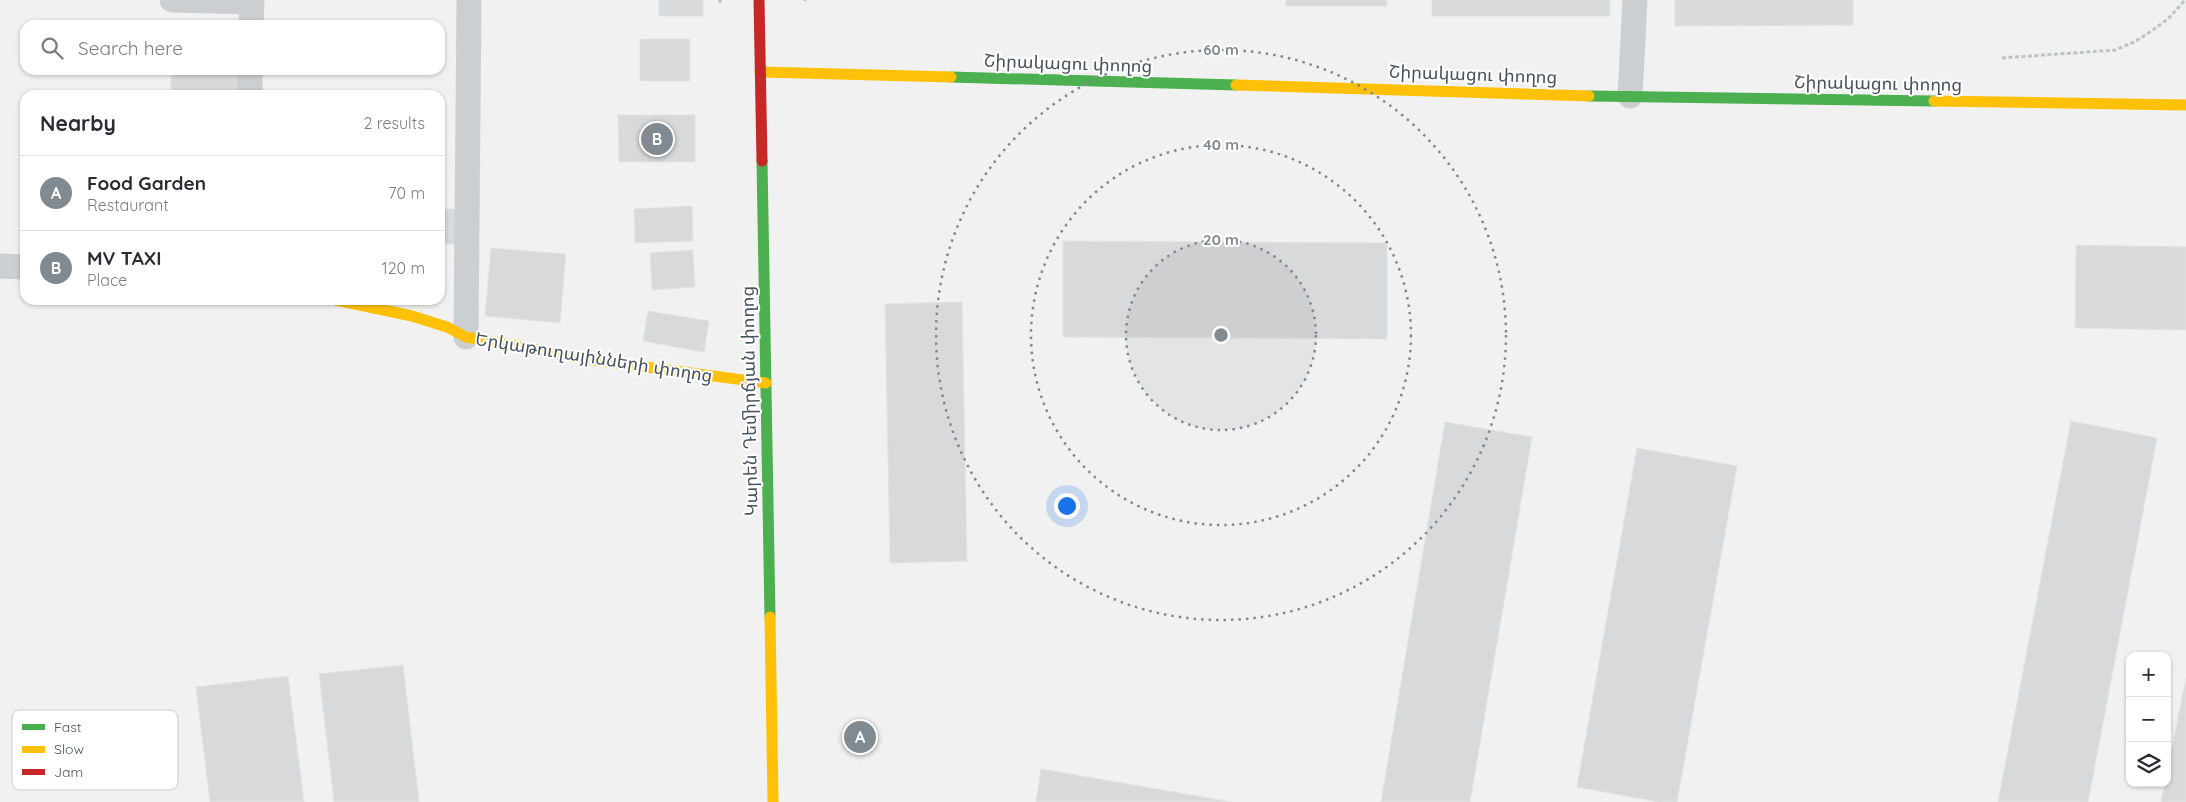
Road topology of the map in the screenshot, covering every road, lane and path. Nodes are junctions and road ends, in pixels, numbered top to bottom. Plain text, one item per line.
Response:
1 (172, 0) edge
2 (469, 0) edge
3 (759, 0) edge
4 (1635, 0) edge
5 (2185, 0) edge
6 (251, 20) edge
7 (2002, 58) dead end
8 (760, 72) junction
9 (250, 75) edge
10 (250, 90) edge
11 (1630, 96) junction
12 (2186, 105) edge
13 (0, 266) edge
14 (20, 267) edge
15 (360, 305) edge
16 (466, 337) junction
17 (766, 383) junction
18 (773, 802) edge

1 - 6 street
2 - 16 street
3 - 8 main road, Կարեն Դեմիրճյան փողոց
4 - 11 street
5 - 7 path
8 - 11 main road, Շիրակացու փողոց
8 - 17 main road, Կարեն Դեմիրճյան փողոց
9 - 10 street
11 - 12 main road, Շիրակացու փողոց
13 - 14 street
15 - 16 main road, Երկաթուղայինների փողոց
16 - 17 main road, Երկաթուղայինների փողոց
17 - 18 main road, Կարեն Դեմիրճյան փողոց

